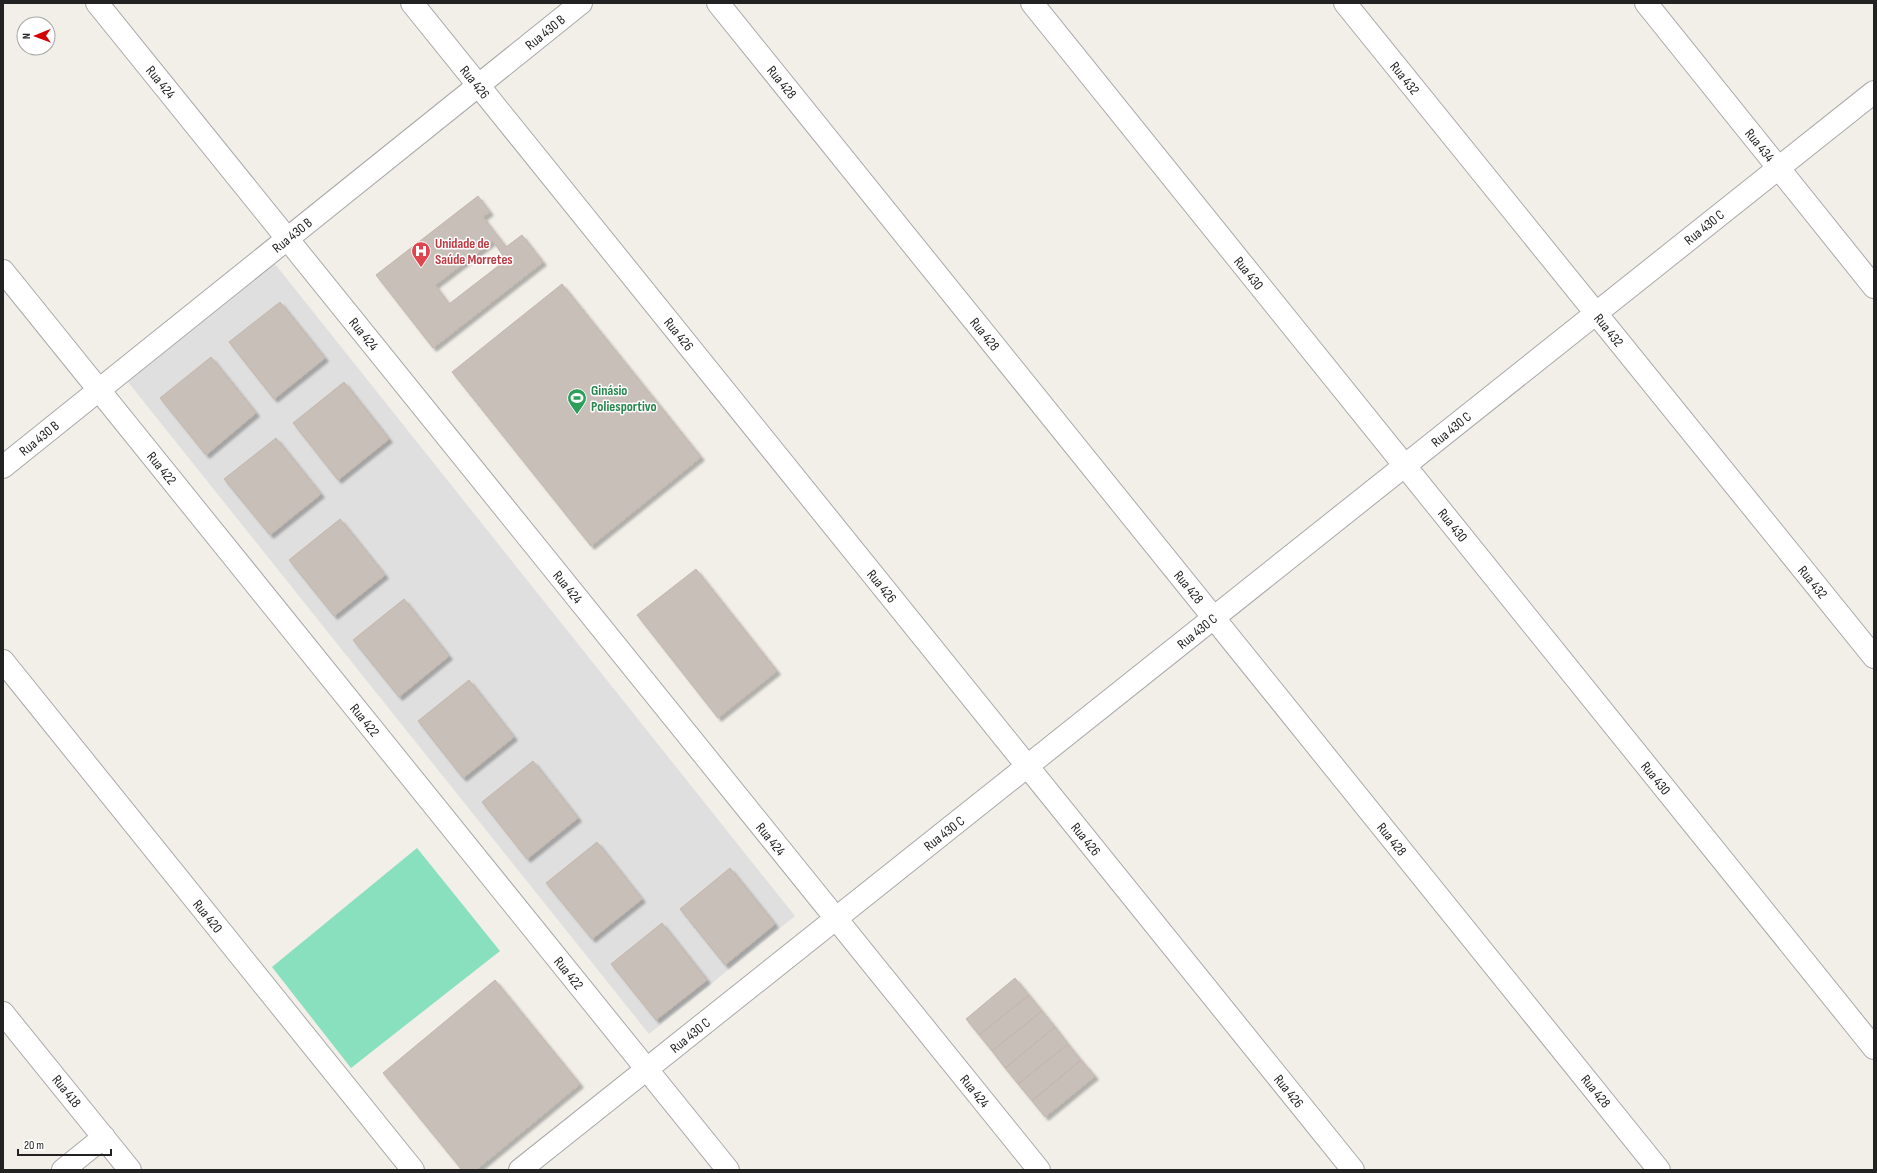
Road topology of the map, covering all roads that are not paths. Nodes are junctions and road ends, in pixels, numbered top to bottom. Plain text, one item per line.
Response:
1 (97, 3) edge
2 (412, 3) edge
3 (581, 3) edge
4 (718, 3) edge
5 (1032, 3) edge
6 (1344, 3) edge
7 (1646, 3) edge
8 (478, 86) junction
9 (1874, 92) edge
10 (1778, 168) junction
11 (288, 239) junction
12 (3, 271) edge
13 (1874, 287) edge
14 (1596, 313) junction
15 (99, 390) junction
16 (1404, 466) junction
17 (3, 467) edge
18 (1214, 618) junction
19 (1874, 657) edge
20 (3, 661) edge
21 (1028, 766) junction
22 (836, 919) junction
23 (3, 1013) edge
24 (1874, 1048) edge
25 (647, 1069) junction
26 (104, 1137) junction
27 (63, 1170) edge
28 (130, 1170) edge
29 (413, 1170) edge
30 (520, 1170) edge
31 (728, 1170) edge
32 (1039, 1170) edge
33 (1353, 1170) edge
34 (1659, 1170) edge

1 - 11 street, Rua 424
2 - 8 street, Rua 426
3 - 8 street, Rua 430 B
4 - 18 street, Rua 428
5 - 16 street, Rua 430
6 - 14 street, Rua 432
7 - 10 street, Rua 434
8 - 11 street, Rua 430 B
8 - 21 street, Rua 426
9 - 10 street, Rua 430 C
10 - 13 street, Rua 434
10 - 14 street, Rua 430 C
11 - 15 street, Rua 430 B
11 - 22 street, Rua 424
12 - 15 street, Rua 422
14 - 16 street, Rua 430 C
14 - 19 street, Rua 432
15 - 17 street, Rua 430 B
15 - 25 street, Rua 422
16 - 18 street, Rua 430 C
16 - 24 street, Rua 430
18 - 21 street, Rua 430 C
18 - 34 street, Rua 428
20 - 29 street, Rua 420
21 - 22 street, Rua 430 C
21 - 33 street, Rua 426
22 - 25 street, Rua 430 C
22 - 32 street, Rua 424
23 - 26 street, Rua 418
25 - 30 street, Rua 430 C
25 - 31 street, Rua 422
26 - 27 street
26 - 28 street, Rua 418

